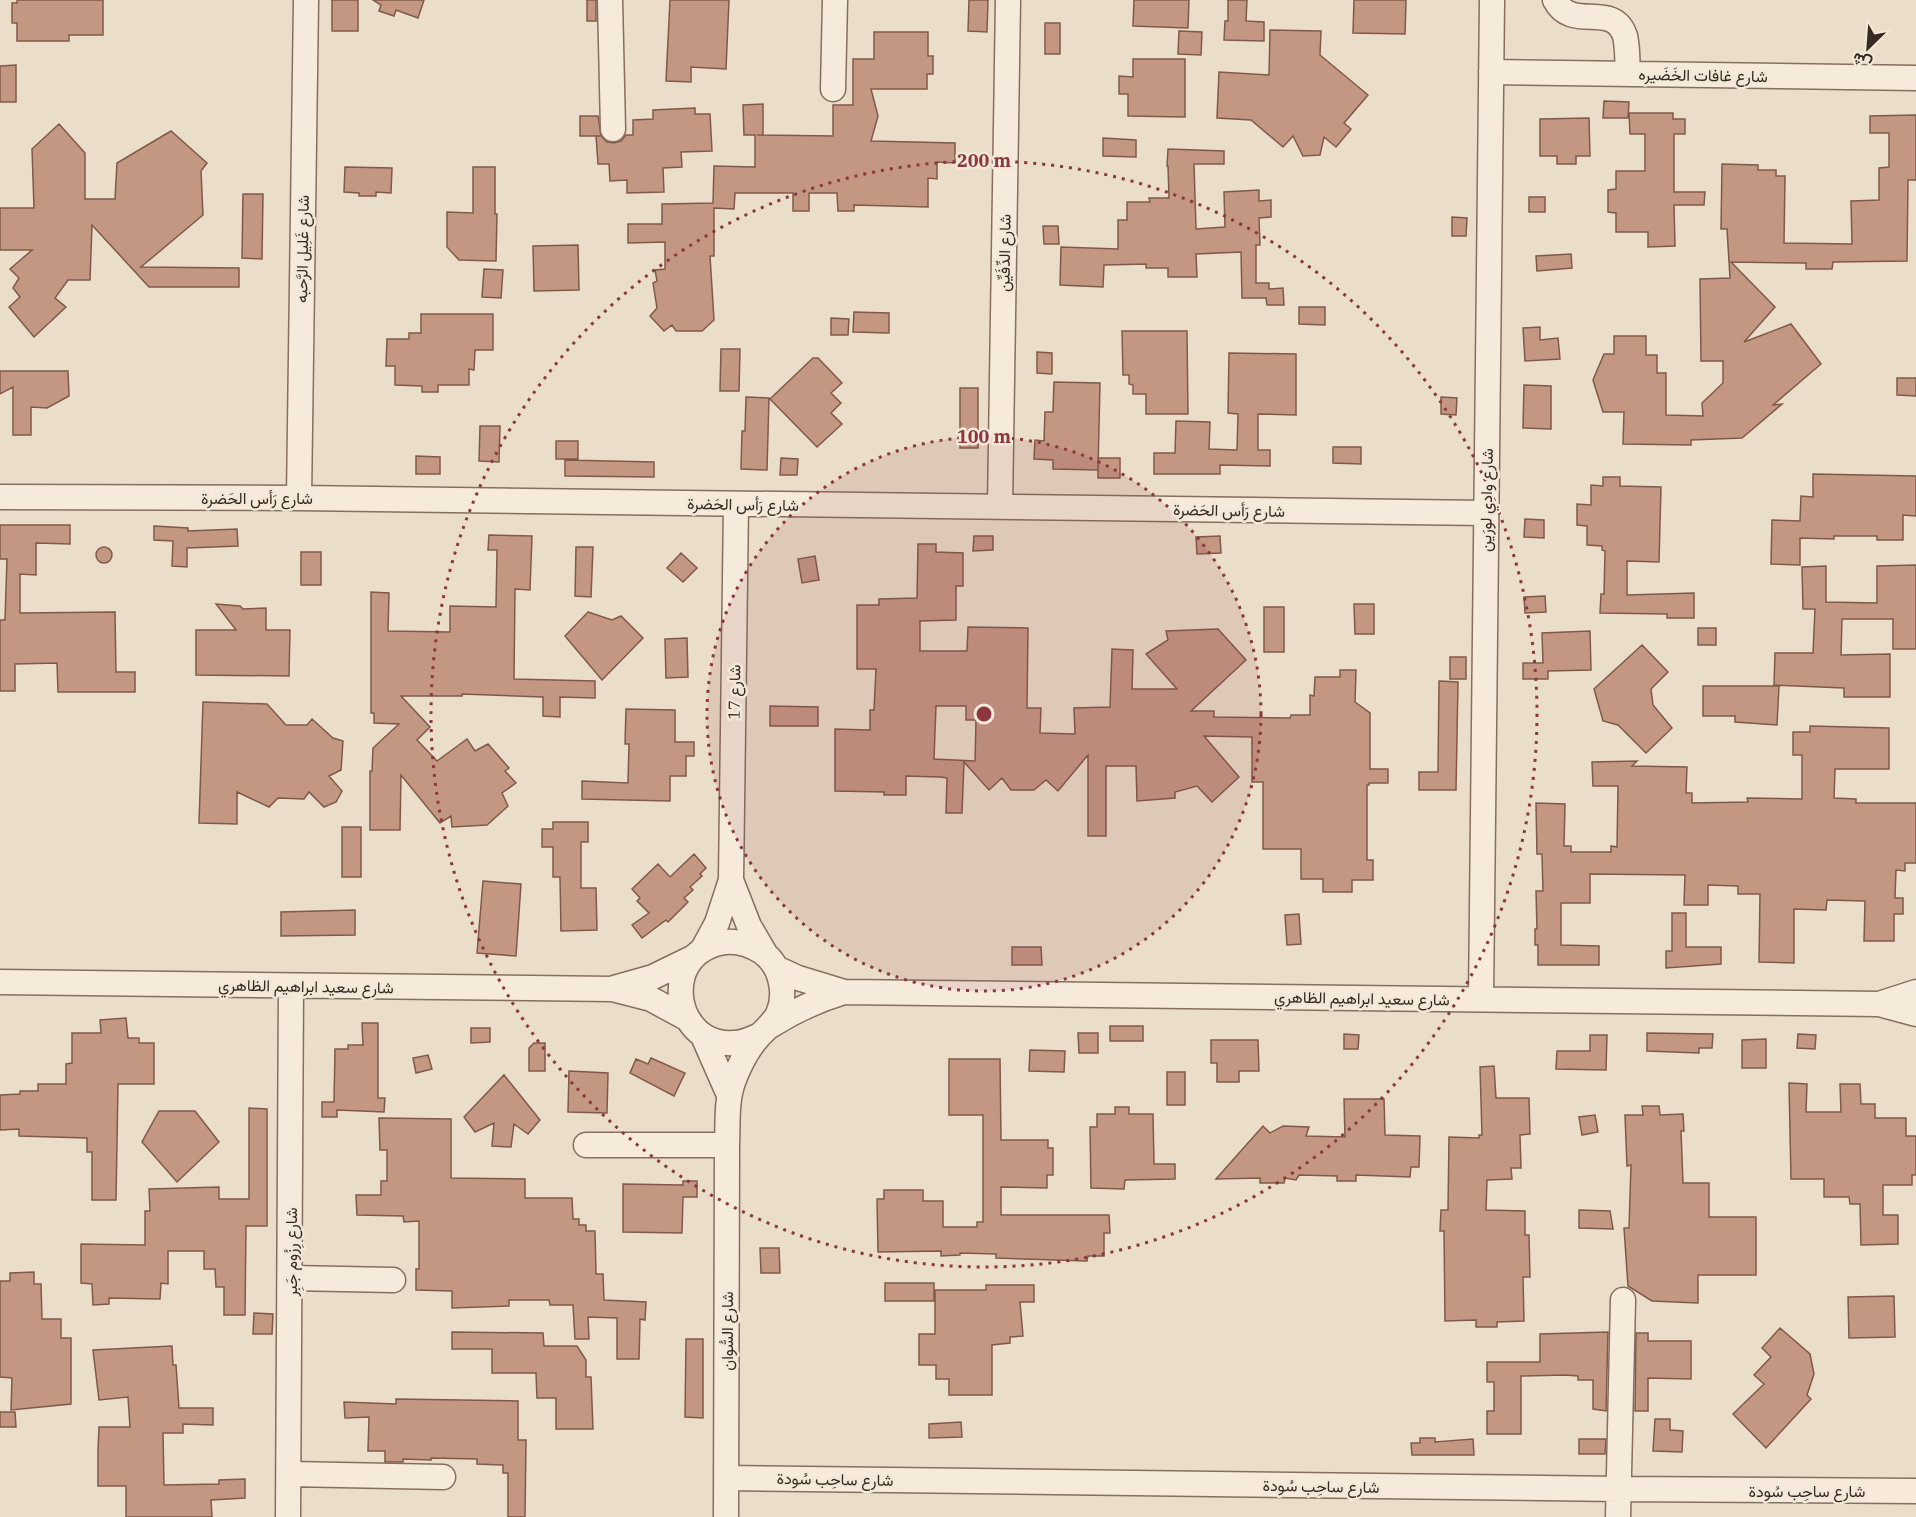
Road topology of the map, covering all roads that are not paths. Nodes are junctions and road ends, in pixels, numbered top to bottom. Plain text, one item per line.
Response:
1 (306, 0) edge
2 (610, 0) edge
3 (835, 0) edge
4 (1008, 0) edge
5 (1492, 0) edge
6 (1555, 0) edge
7 (1491, 72) junction
8 (1628, 74) junction
9 (1916, 78) edge
10 (833, 89) dead end
11 (613, 129) dead end
12 (0, 497) edge
13 (299, 498) junction
14 (736, 504) junction
15 (1000, 506) junction
16 (1485, 513) junction
17 (731, 880) junction
18 (698, 954) junction
19 (771, 961) junction
20 (0, 982) edge
21 (291, 986) junction
22 (612, 989) junction
23 (844, 992) junction
24 (1916, 992) edge
25 (1481, 999) junction
26 (1879, 1004) junction
27 (1916, 1014) edge
28 (686, 1018) junction
29 (765, 1031) junction
30 (703, 1036) junction
31 (729, 1095) junction
32 (586, 1145) dead end
33 (727, 1145) junction
34 (291, 1278) junction
35 (393, 1280) dead end
36 (1623, 1300) dead end
37 (289, 1474) junction
38 (443, 1477) dead end
39 (727, 1478) junction
40 (1618, 1490) junction
41 (1916, 1491) edge
42 (288, 1517) edge
43 (726, 1517) edge
44 (1618, 1517) edge

1 - 13 street, شارع غَلِيل الرَّحبه
2 - 11 street
3 - 10 street
4 - 15 street, شارع الدِّفَيِّن
5 - 7 street, شارع وادِي لورَين
6 - 8 street
7 - 8 street, شارع غافات الخَضَيره
7 - 16 street, شارع وادِي لورَين
8 - 9 street, شارع غافات الخَضَيره
12 - 13 street, شارع رَأس الحَضرة
13 - 14 street, شارع رَأس الحَضرة
14 - 15 street, شارع رَأس الحَضرة
14 - 17 street, شارع 17
15 - 16 street, شارع رَأس الحَضرة
16 - 25 street, شارع وادِي لورَين
17 - 18 street, شارع 17
17 - 19 street, شارع 17
18 - 19 street
18 - 22 street, شارع سعيد ابراهيم الظاهري
18 - 28 street
19 - 23 street, شارع سعيد ابراهيم الظاهري
19 - 29 street
20 - 21 street, شارع سعيد ابراهيم الظاهري
21 - 22 street, شارع سعيد ابراهيم الظاهري
21 - 34 street, شارع رِزُوم جَبِر
22 - 28 street, شارع سعيد ابراهيم الظاهري
23 - 25 street, شارع سعيد ابراهيم الظاهري
23 - 29 street, شارع سعيد ابراهيم الظاهري
24 - 26 street, شارع سعيد ابراهيم الظاهري
25 - 26 street, شارع سعيد ابراهيم الظاهري
26 - 27 street, شارع سعيد ابراهيم الظاهري
28 - 30 street
29 - 30 street
29 - 31 street, شارع السُّوان
30 - 31 street, شارع السُّوان
31 - 33 street, شارع السُّوان
32 - 33 street
33 - 39 street, شارع السُّوان
34 - 35 street
34 - 37 street, شارع رِزُوم جَبِر
36 - 40 street
37 - 38 street
37 - 42 street, شارع رِزُوم جَبِر
39 - 40 street, شارع ساحِب سُودة
39 - 43 street, شارع السُّوان
40 - 41 street, شارع ساحِب سُودة
40 - 44 street

